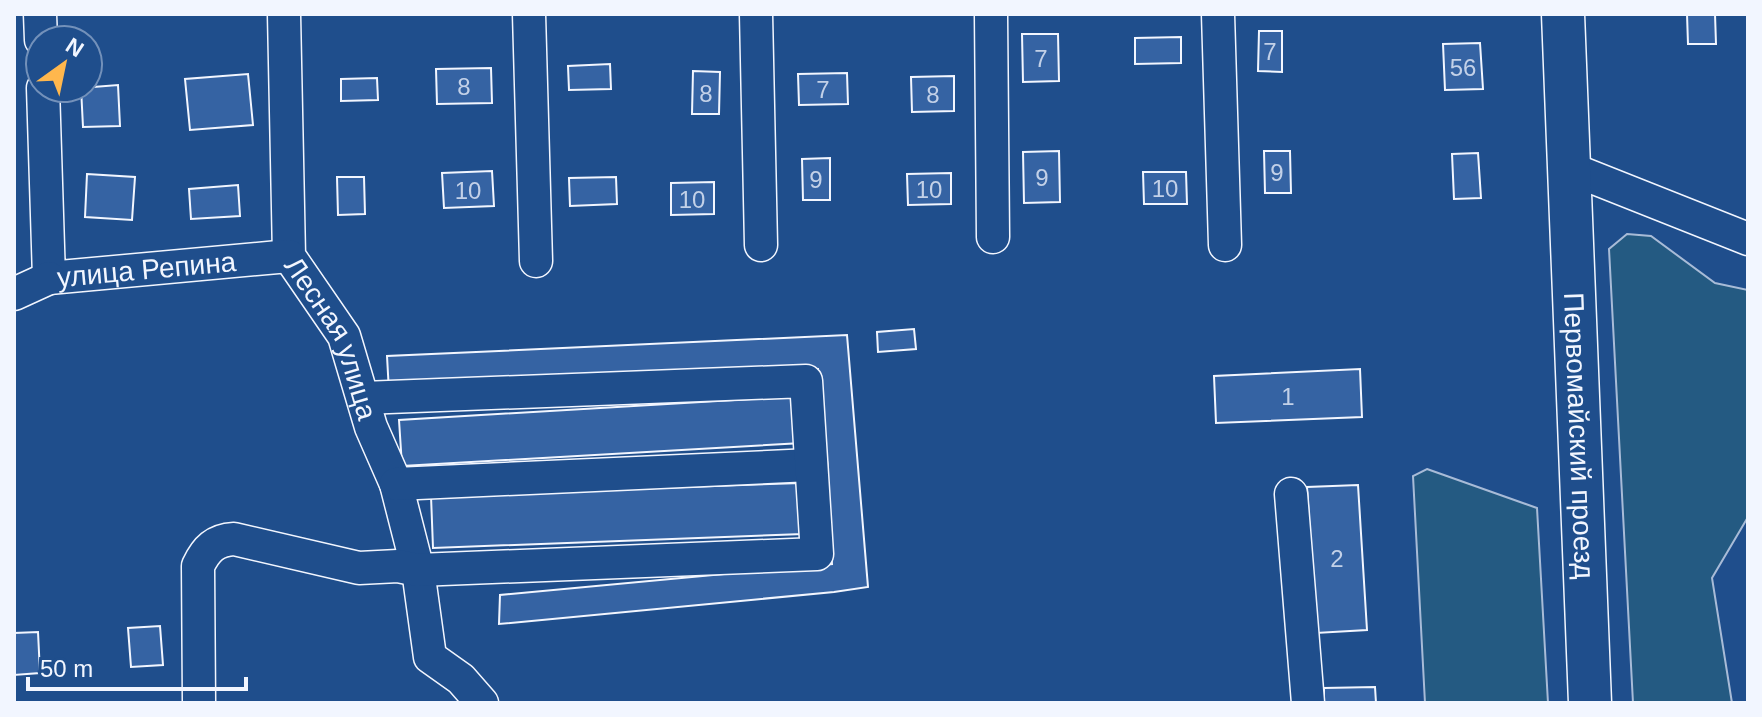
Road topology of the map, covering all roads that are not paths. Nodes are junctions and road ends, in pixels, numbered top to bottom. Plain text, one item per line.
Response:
1 (284, 14) edge
2 (529, 14) edge
3 (756, 14) edge
4 (991, 14) edge
5 (1218, 14) edge
6 (1563, 14) edge
7 (44, 104) edge
8 (1569, 168) junction
9 (993, 237) dead end
10 (1748, 239) edge
11 (761, 245) dead end
12 (1225, 245) dead end
13 (289, 256) junction
14 (536, 261) dead end
15 (49, 278) junction
16 (14, 294) edge
17 (363, 398) junction
18 (811, 465) junction
19 (396, 484) junction
20 (1291, 494) dead end
21 (418, 570) junction
22 (199, 703) edge
23 (482, 703) edge
24 (1308, 703) edge
25 (1590, 703) edge

1 - 13 street, Лесная улица
2 - 14 street
3 - 11 street
4 - 9 street
5 - 12 street
6 - 8 main road, Первомайский проезд
7 - 15 street, улица Репина
8 - 10 street
8 - 25 main road, Первомайский проезд
13 - 15 street, улица Репина
13 - 17 street, Лесная улица
15 - 16 street
17 - 18 street
17 - 19 street, Лесная улица
18 - 19 street
18 - 21 street
19 - 21 street, Лесная улица
20 - 24 street
21 - 22 street
21 - 23 street, Лесная улица

